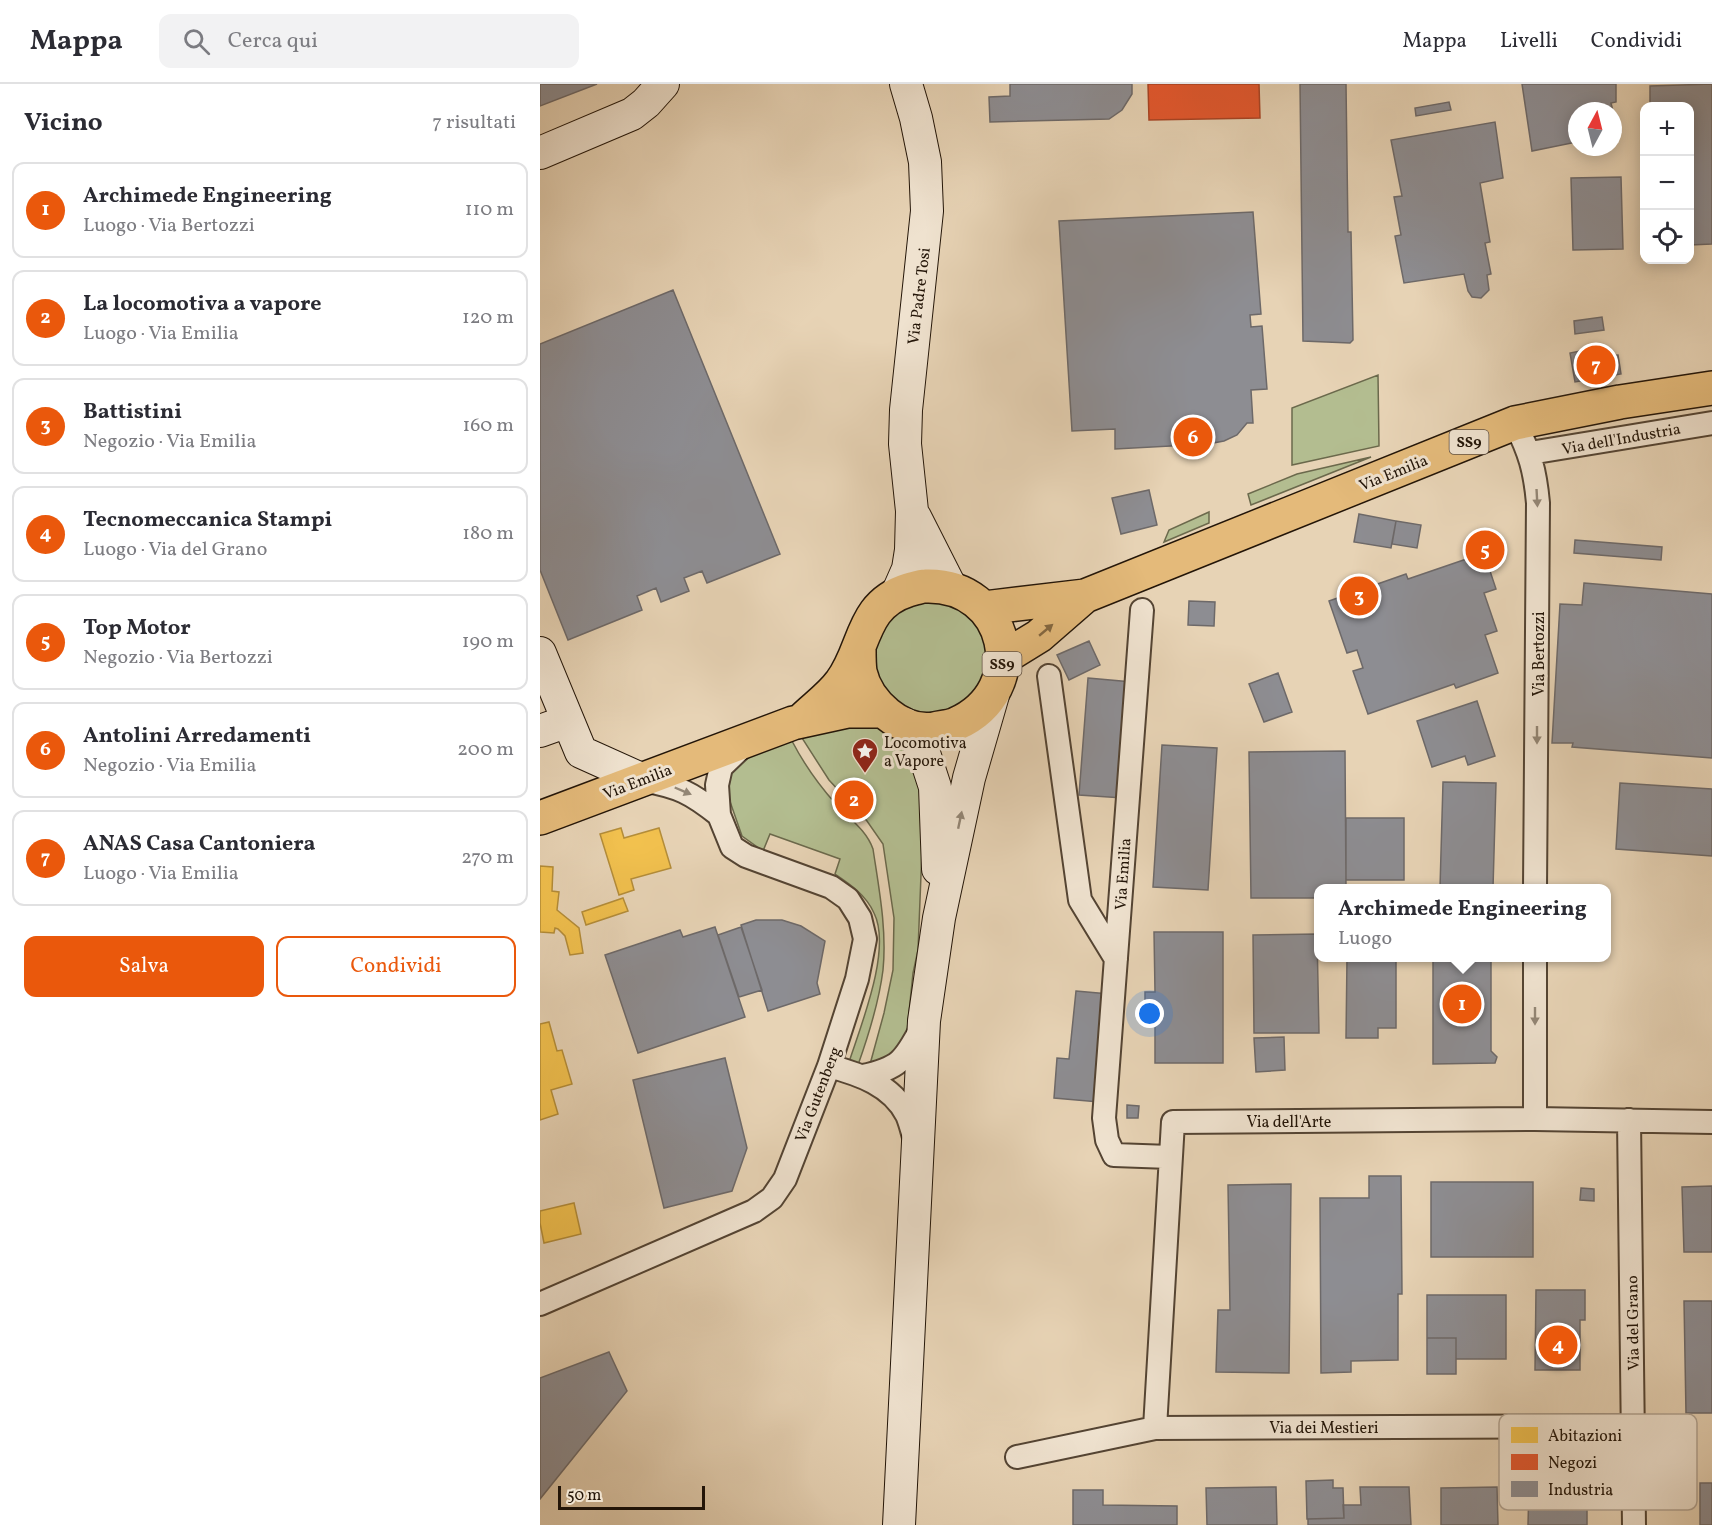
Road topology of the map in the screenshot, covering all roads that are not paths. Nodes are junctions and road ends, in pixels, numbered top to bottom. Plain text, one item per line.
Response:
1 (663, 84) edge
2 (906, 84) edge
3 (540, 153) edge
4 (1712, 388) edge
5 (1515, 423) junction
6 (1712, 423) edge
7 (1530, 453) junction
8 (912, 511) junction
9 (951, 588) junction
10 (897, 594) junction
11 (1085, 596) junction
12 (984, 608) junction
13 (1142, 610) dead end
14 (859, 650) junction
15 (540, 653) edge
16 (1003, 658) junction
17 (1049, 676) dead end
18 (993, 695) junction
19 (894, 718) junction
20 (802, 720) junction
21 (554, 726) edge
22 (748, 741) junction
23 (641, 779) junction
24 (719, 815) junction
25 (540, 818) edge
26 (1535, 884) edge
27 (939, 918) junction
28 (1116, 959) junction
29 (1535, 962) edge
30 (924, 1021) junction
31 (829, 1066) junction
32 (863, 1076) junction
33 (1535, 1119) junction
34 (1629, 1120) junction
35 (1712, 1122) edge
36 (917, 1147) junction
37 (1170, 1157) junction
38 (540, 1304) edge
39 (1633, 1414) edge
40 (1499, 1427) edge
41 (1155, 1428) junction
42 (1017, 1457) dead end
43 (1634, 1510) edge
44 (899, 1525) edge
45 (1634, 1525) edge

1 - 3 main road
2 - 8 main road, Via Padre Tosi
4 - 5 main road, Via Emilia / SS9
5 - 7 street, Via Bertozzi
5 - 11 main road, Via Emilia / SS9
6 - 7 street, Via dell'Industria
7 -> 26 street, Via Bertozzi
8 - 9 main road, Via Padre Tosi
8 - 10 main road, Via Padre Tosi
9 - 10 main road, Via Emilia / SS9
9 - 12 main road, Via Emilia / SS9
10 - 14 main road, Via Emilia / SS9
11 - 12 main road, Via Emilia / SS9
16 -> 11 main road, Via Emilia / SS9
12 - 16 main road, Via Emilia / SS9
13 - 28 street, Via Emilia
14 - 19 main road, Via Emilia / SS9
14 - 20 main road, Via Emilia / SS9
15 - 21 main road
16 - 18 main road, Via Emilia / SS9
17 - 28 street, Via Emilia
18 - 19 main road, Via Emilia / SS9
27 -> 18 main road
19 - 20 main road, Via Emilia / SS9
19 - 27 main road
20 - 22 main road, Via Emilia / SS9
21 - 23 main road
22 - 23 main road, Via Emilia / SS9
22 - 24 street, Via Gutenberg
23 -> 24 street
23 - 25 main road, Via Emilia / SS9
24 - 31 street, Via Gutenberg
27 - 30 main road
28 - 37 street, Via Emilia
29 -> 33 street
30 - 32 street
30 - 36 main road
31 - 32 street
31 - 38 street, Via Gutenberg
32 - 36 street
33 - 34 street, Via dell'Arte
33 - 37 street, Via dell'Arte
34 - 35 street, Via dell'Arte
34 - 39 street, Via del Grano
36 - 44 main road
37 - 41 street, Via dell'Arte
40 - 41 street, Via dei Mestieri
41 - 42 street, Via dei Mestieri
43 - 45 street, Via del Grano

